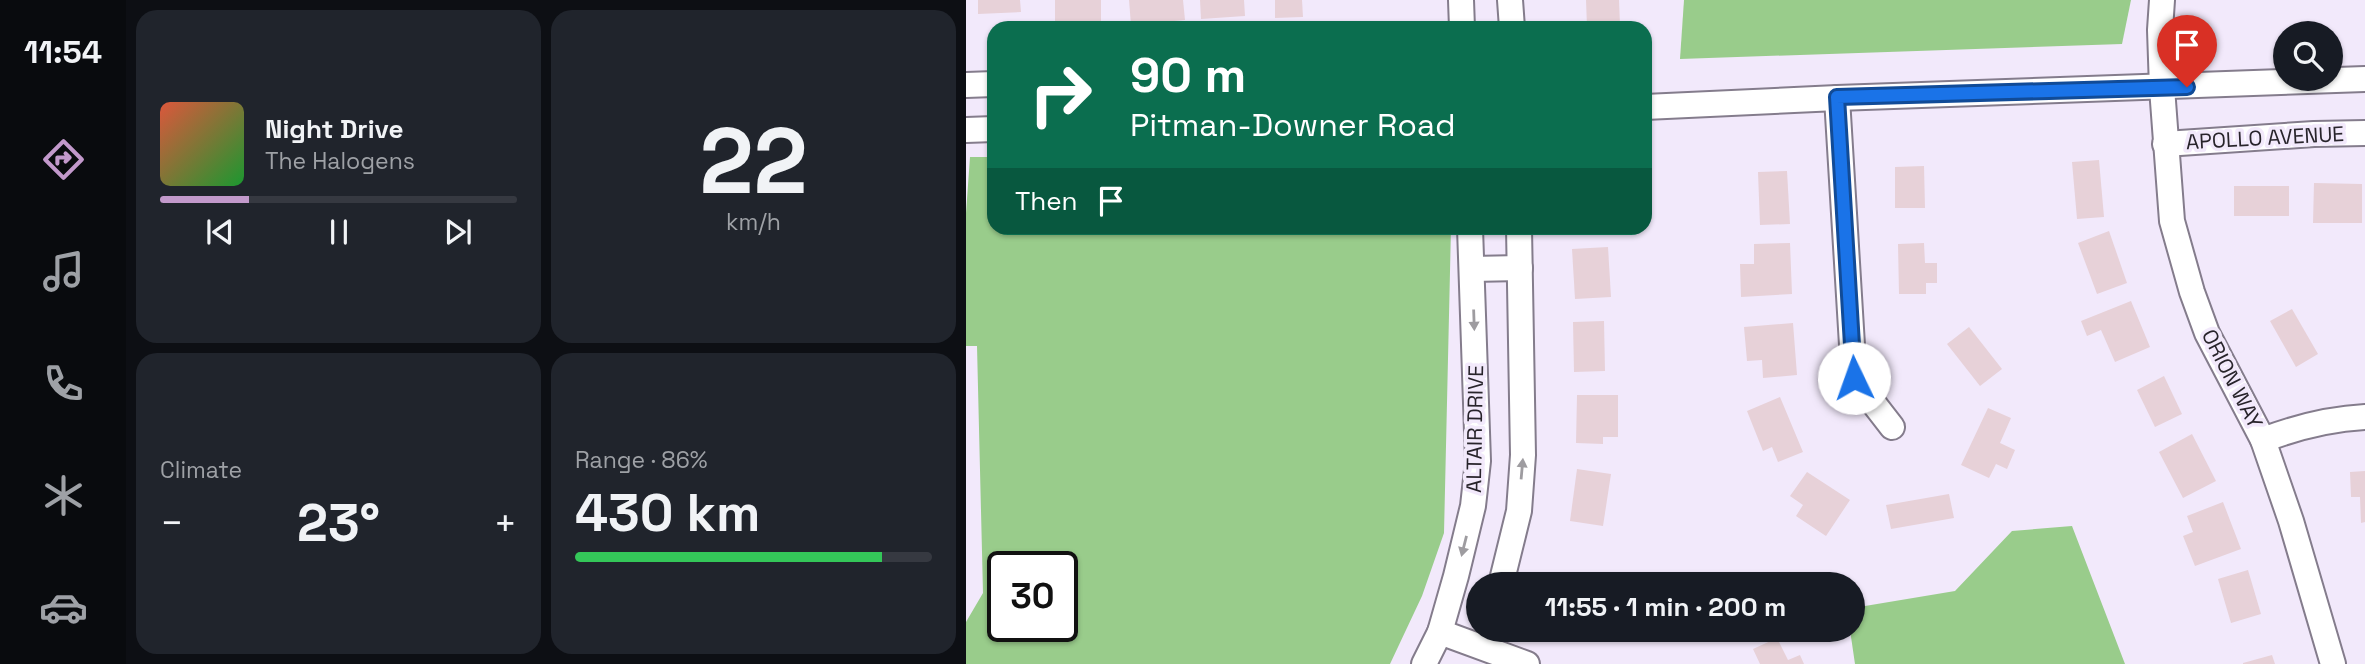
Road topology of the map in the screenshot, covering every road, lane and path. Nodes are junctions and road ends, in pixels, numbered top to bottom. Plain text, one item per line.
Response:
1 (1461, 0) edge
2 (1510, 0) edge
3 (2162, 0) edge
4 (1462, 21) edge
5 (1512, 21) edge
6 (2365, 79) edge
7 (987, 84) edge
8 (966, 85) edge
9 (2162, 88) junction
10 (1837, 97) junction
11 (1652, 107) edge
12 (987, 129) edge
13 (966, 130) edge
14 (2365, 133) edge
15 (2165, 144) junction
16 (1470, 235) edge
17 (1519, 235) edge
18 (1520, 268) junction
19 (1472, 269) junction
20 (2365, 417) edge
21 (1892, 427) dead end
22 (2263, 440) junction
23 (1504, 572) edge
24 (1440, 632) junction
25 (1480, 647) edge
26 (1424, 664) edge
27 (1527, 664) edge
28 (2333, 664) edge

1 - 4 street
2 - 5 street
3 - 9 street, ORION WAY
6 - 9 street
7 - 8 street
9 - 10 street
9 - 15 street, ORION WAY
10 - 11 street
10 - 21 street
12 - 13 street
14 - 15 street, APOLLO AVENUE
15 - 22 street, ORION WAY
16 - 19 street, ALTAIR DRIVE
17 - 18 street
18 - 19 street
23 -> 18 street
19 -> 24 street, ALTAIR DRIVE
20 - 22 street
22 - 28 street, ORION WAY
24 - 25 street
24 - 26 street, ALTAIR DRIVE
25 - 27 street

